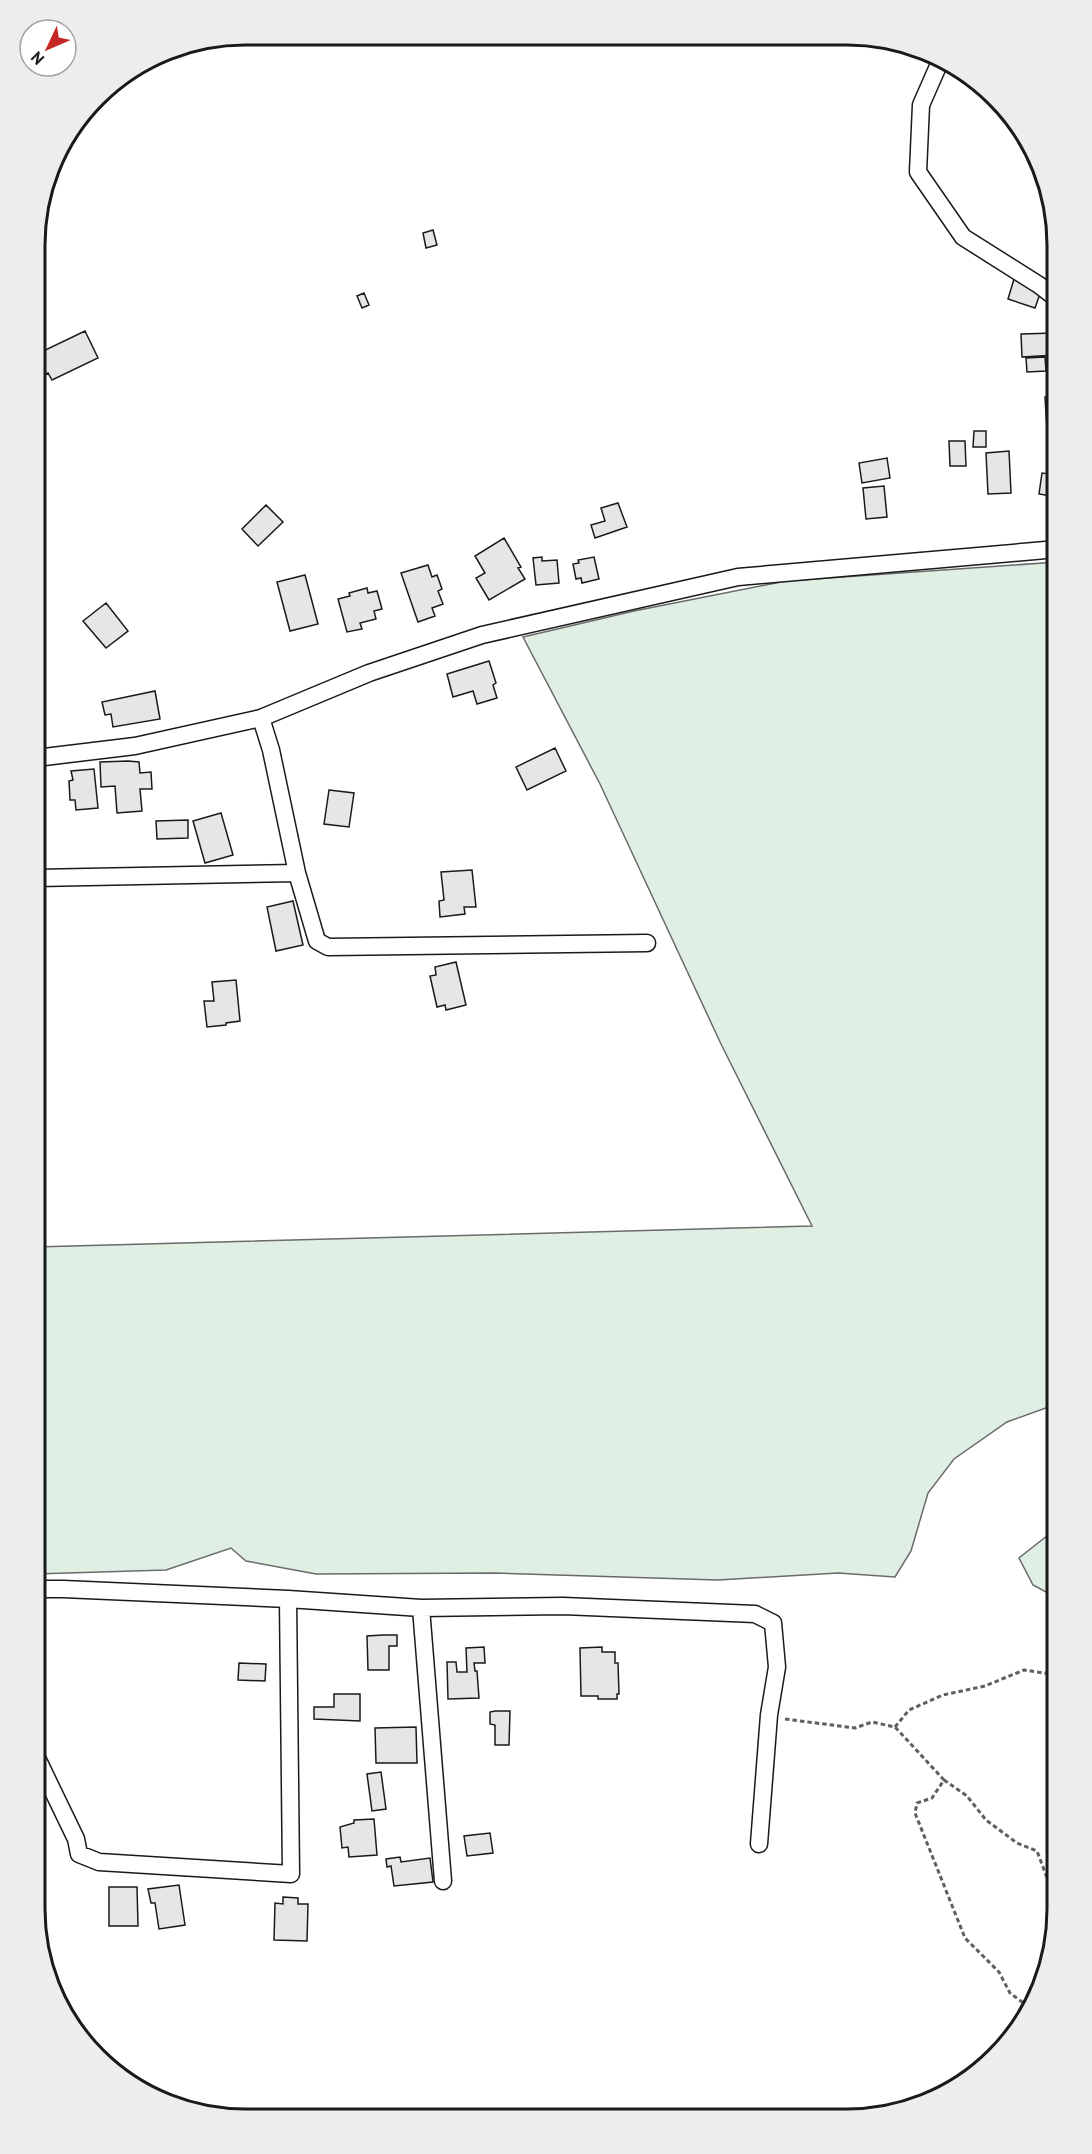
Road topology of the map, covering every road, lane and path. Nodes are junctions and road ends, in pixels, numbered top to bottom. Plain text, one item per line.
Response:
1 (938, 67) edge
2 (1047, 291) edge
3 (1047, 550) edge
4 (261, 718) junction
5 (45, 757) edge
6 (297, 873) junction
7 (45, 878) edge
8 (647, 943) dead end
9 (45, 1589) edge
10 (288, 1599) junction
11 (421, 1608) junction
12 (1047, 1673) edge
13 (769, 1715) junction
14 (895, 1727) junction
15 (45, 1775) edge
16 (944, 1780) junction
17 (759, 1844) dead end
18 (1047, 1878) edge
19 (443, 1881) dead end
20 (1023, 2003) edge

1 - 2 street
3 - 4 street
4 - 5 street
4 - 6 street
6 - 7 street
6 - 8 street
9 - 10 street
10 - 11 street
10 - 15 street
11 - 13 street
11 - 19 street
12 - 14 path
13 - 14 path
13 - 17 street
14 - 16 path
16 - 18 path
16 - 20 path

